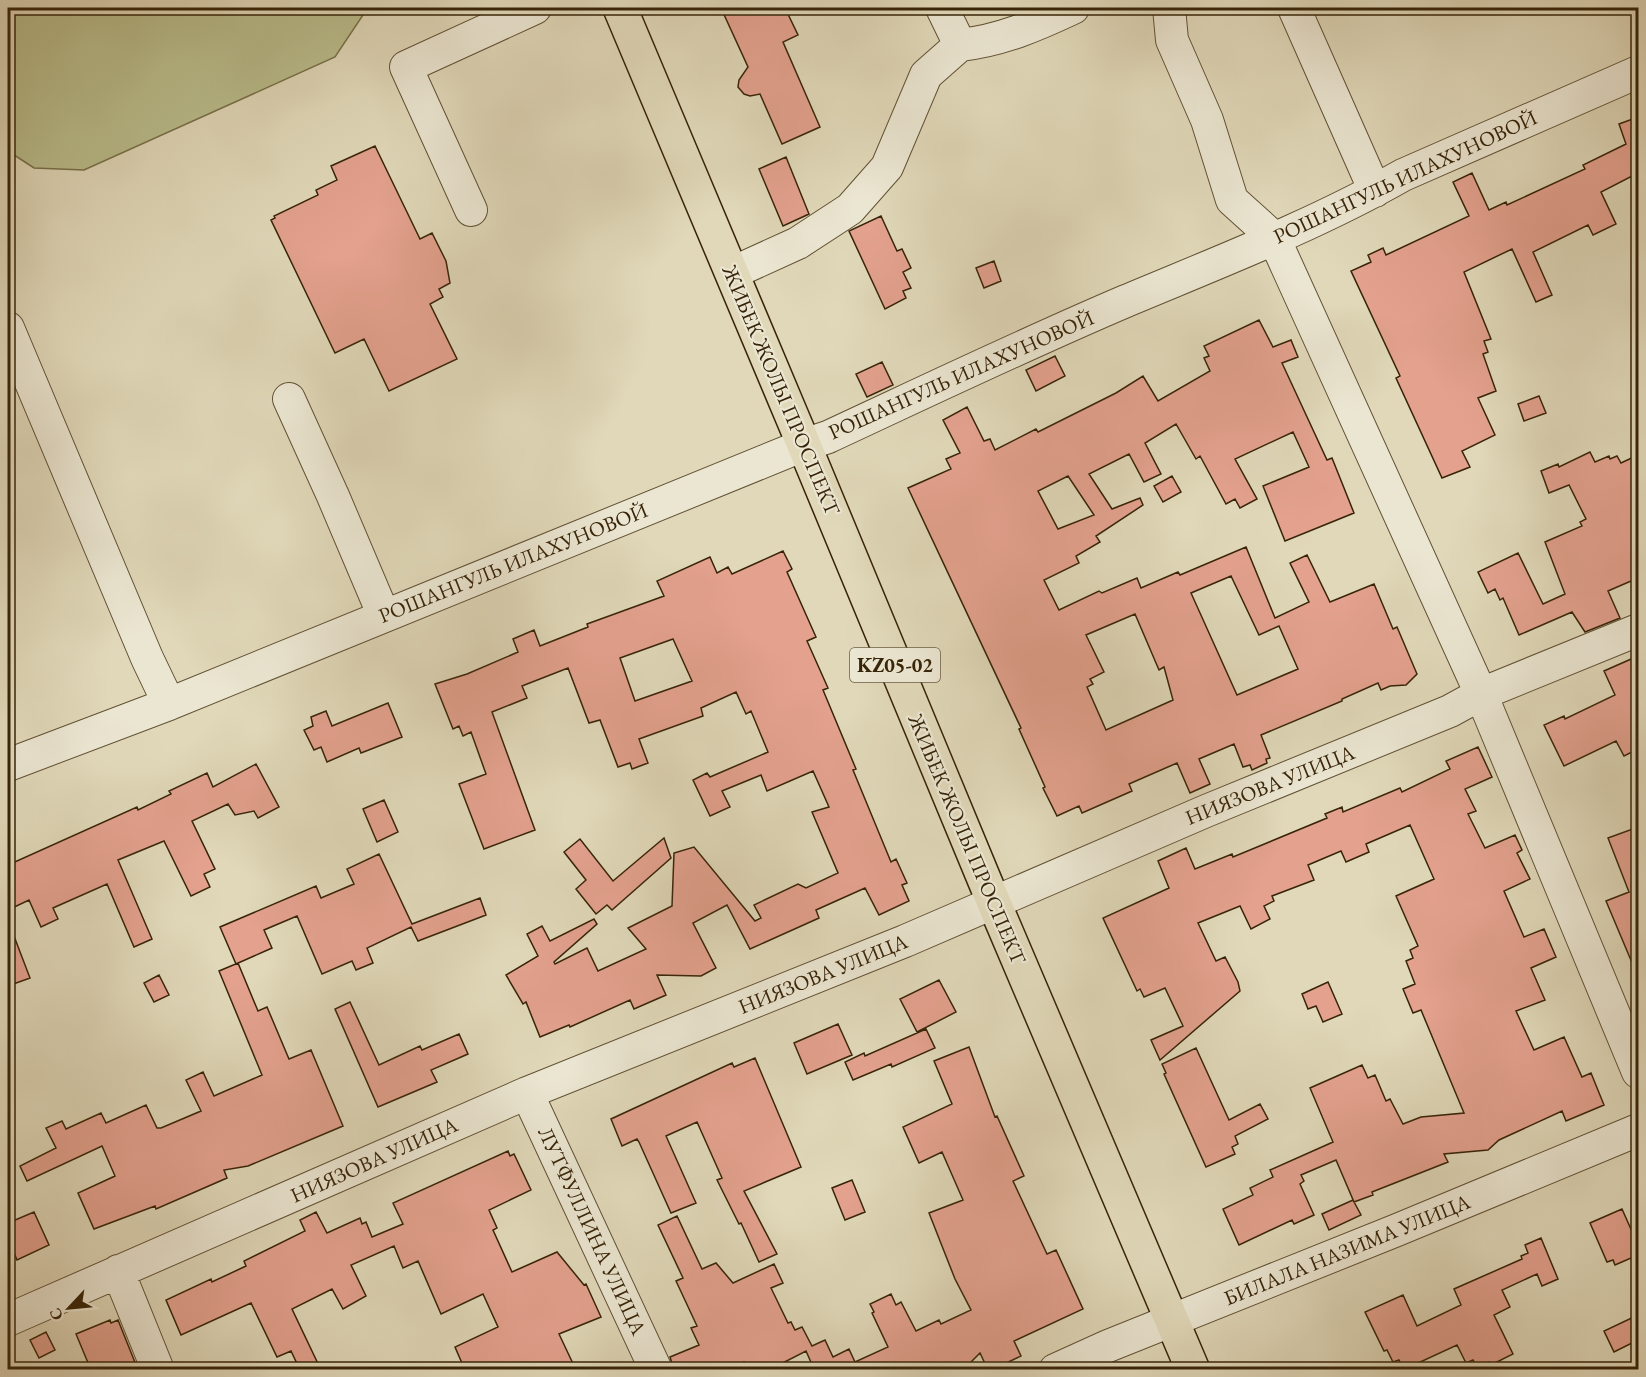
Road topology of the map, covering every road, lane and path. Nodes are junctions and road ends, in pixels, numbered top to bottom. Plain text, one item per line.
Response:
1 (535, 8) edge
2 (620, 8) edge
3 (942, 8) edge
4 (1073, 8) edge
5 (1169, 8) edge
6 (1305, 11) edge
7 (960, 45) junction
8 (1638, 72) edge
9 (1375, 191) junction
10 (471, 210) dead end
11 (1274, 238) junction
12 (732, 273) junction
13 (8, 328) edge
14 (289, 399) dead end
15 (804, 445) junction
16 (384, 616) junction
17 (1638, 630) edge
18 (1481, 694) junction
19 (169, 704) junction
20 (8, 765) edge
21 (994, 903) junction
22 (1638, 1072) edge
23 (527, 1093) junction
24 (1638, 1131) edge
25 (118, 1271) junction
26 (8, 1320) edge
27 (1172, 1321) junction
28 (158, 1370) edge
29 (656, 1370) edge
30 (1055, 1370) edge
31 (1193, 1370) edge

1 - 10 street
2 - 12 highway, ЖИБЕК ЖОЛЫ ПРОСПЕКТ / KZ05-02
3 - 7 street
4 - 7 street
5 - 11 street
6 - 9 street
7 - 12 street
8 - 9 street, РОШАНГУЛЬ ИЛАХУНОВОЙ
9 - 11 street, РОШАНГУЛЬ ИЛАХУНОВОЙ
11 - 15 street, РОШАНГУЛЬ ИЛАХУНОВОЙ
11 - 18 street
12 - 15 highway, ЖИБЕК ЖОЛЫ ПРОСПЕКТ / KZ05-02
13 - 19 street
14 - 16 street
15 - 16 street, РОШАНГУЛЬ ИЛАХУНОВОЙ
15 - 21 highway, ЖИБЕК ЖОЛЫ ПРОСПЕКТ / KZ05-02
16 - 19 street, РОШАНГУЛЬ ИЛАХУНОВОЙ
17 - 18 street, НИЯЗОВА УЛИЦА
18 - 21 street, НИЯЗОВА УЛИЦА
18 - 22 street
19 - 20 street, РОШАНГУЛЬ ИЛАХУНОВОЙ
21 - 23 street, НИЯЗОВА УЛИЦА
21 - 27 highway, ЖИБЕК ЖОЛЫ ПРОСПЕКТ / KZ05-02
23 - 25 street, НИЯЗОВА УЛИЦА
23 - 29 street, ЛУТФУЛЛИНА УЛИЦА
24 - 27 street, БИЛАЛА НАЗИМА УЛИЦА
25 - 26 street, НИЯЗОВА УЛИЦА
25 - 28 street
27 - 30 street, БИЛАЛА НАЗИМА УЛИЦА
27 - 31 highway, ЖИБЕК ЖОЛЫ ПРОСПЕКТ / KZ05-02

